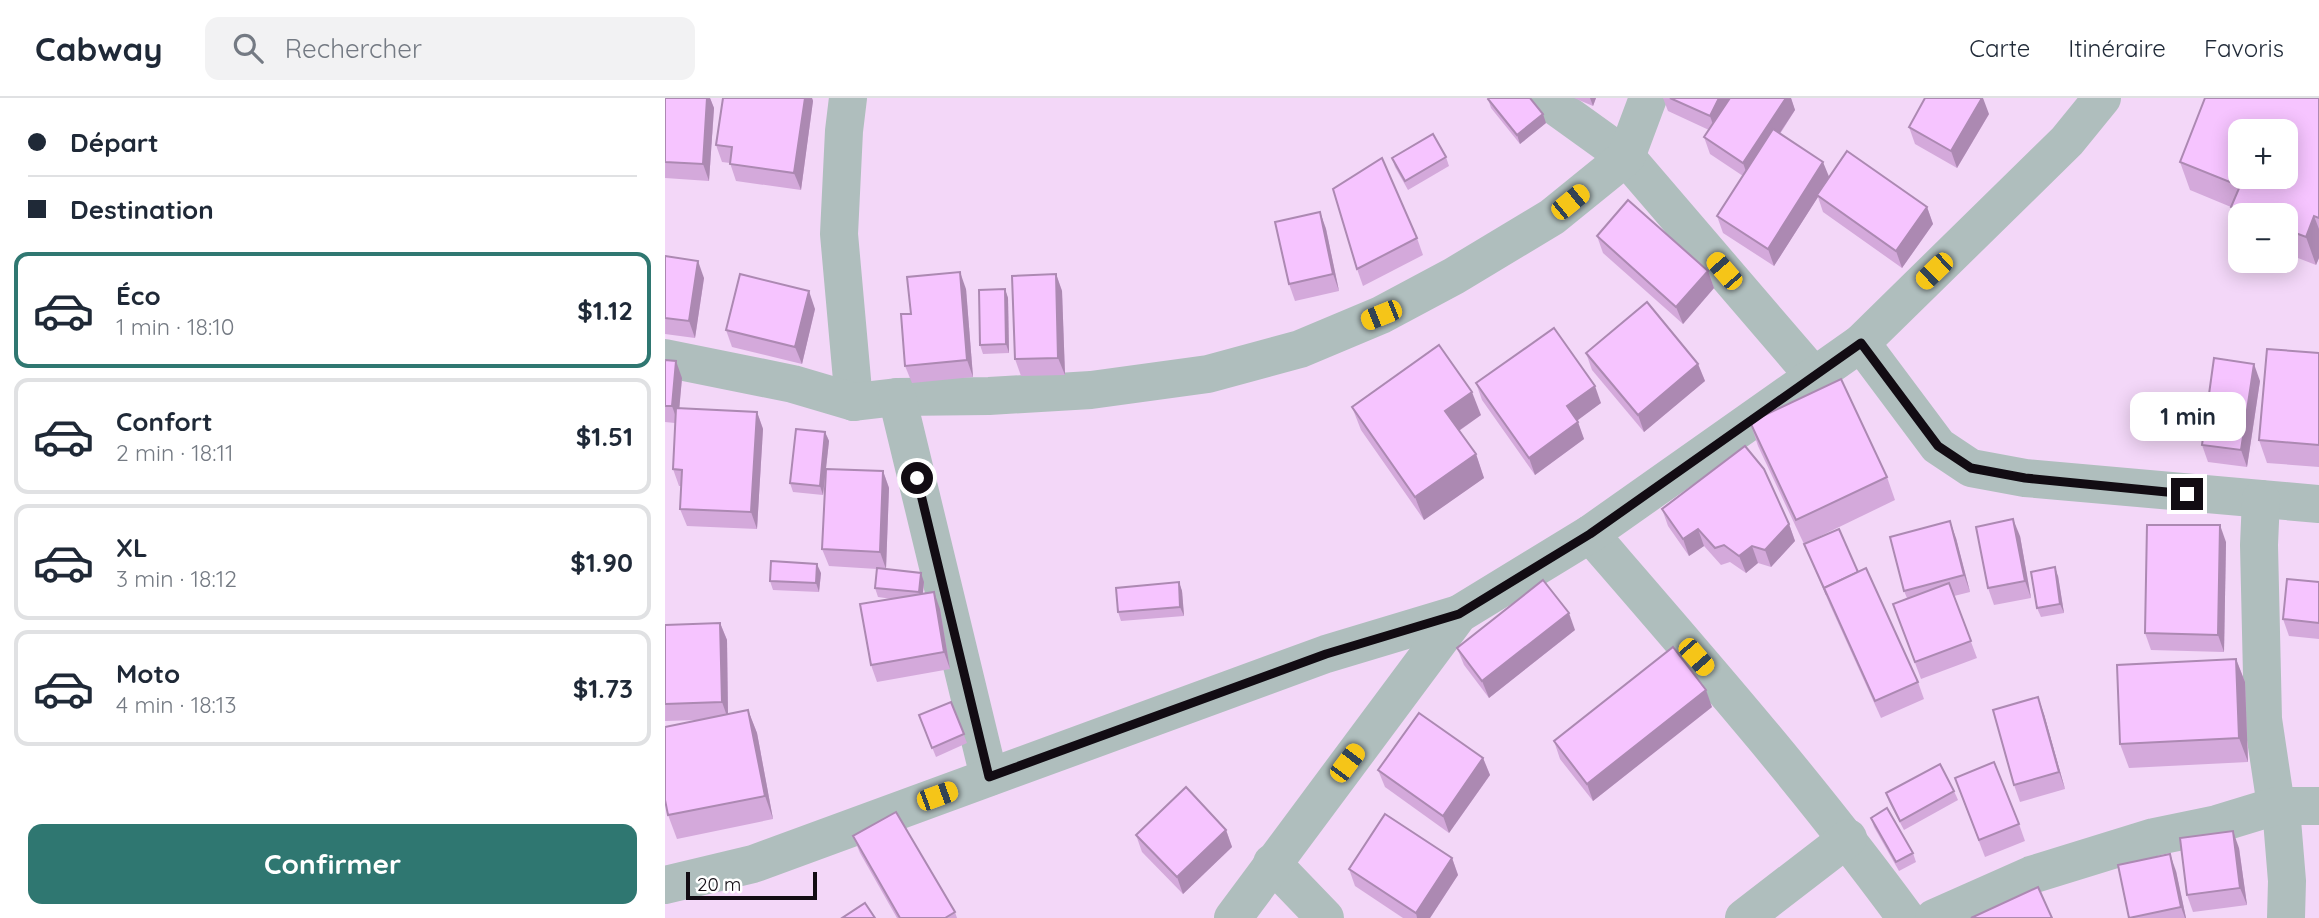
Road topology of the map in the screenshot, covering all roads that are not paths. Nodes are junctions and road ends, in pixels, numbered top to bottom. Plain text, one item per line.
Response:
1 (848, 98) edge
2 (1544, 98) edge
3 (1648, 98) edge
4 (2102, 98) edge
5 (1626, 157) junction
6 (1861, 343) junction
7 (665, 358) edge
8 (1814, 376) junction
9 (897, 397) junction
10 (854, 402) junction
11 (2260, 499) junction
12 (2319, 504) edge
13 (1590, 534) junction
14 (1459, 614) junction
15 (989, 777) junction
16 (2276, 806) junction
17 (2319, 806) edge
18 (1848, 838) junction
19 (1272, 863) junction
20 (665, 885) edge
21 (1233, 918) edge
22 (1325, 918) edge
23 (1744, 918) edge
24 (1906, 918) edge
25 (1934, 918) edge
26 (2286, 918) edge

1 - 10 street
2 - 5 street
3 - 5 street
4 - 6 street
5 - 8 street
5 - 9 street
6 - 8 street
6 - 11 street
7 - 10 street
8 - 13 street
9 - 10 street
9 - 15 street
11 - 12 street
11 - 16 street
13 - 14 street
13 - 18 street
14 - 15 street
14 - 19 street
15 - 20 street
16 - 17 street
16 - 25 street
16 - 26 street
18 - 23 street
18 - 24 street
19 - 21 street
19 - 22 street

